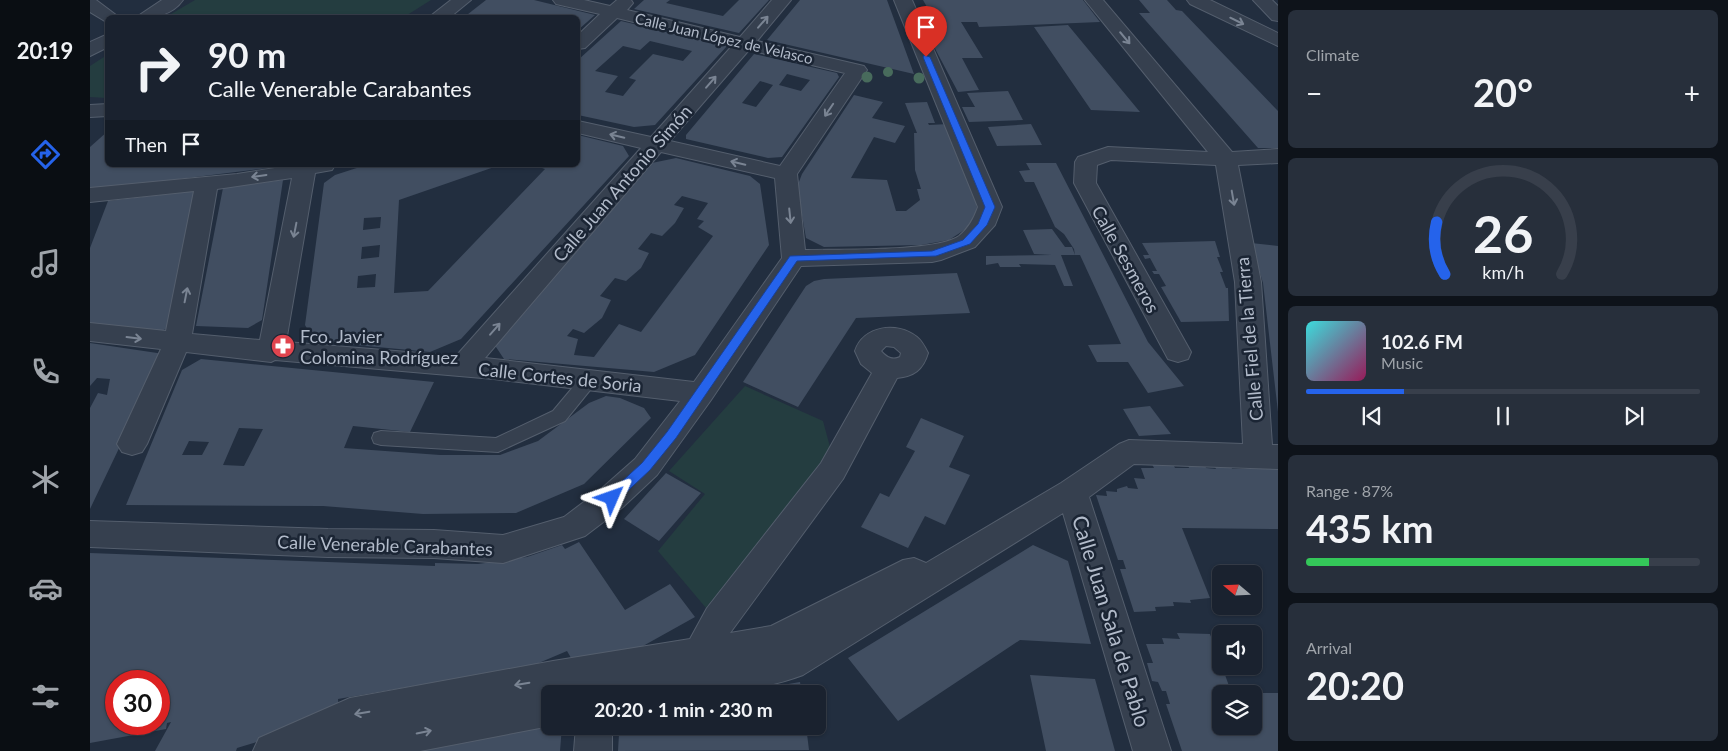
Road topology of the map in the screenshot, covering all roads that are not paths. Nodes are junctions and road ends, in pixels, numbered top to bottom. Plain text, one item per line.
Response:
1 (174, 0) edge
2 (462, 0) edge
3 (562, 0) edge
4 (627, 0) edge
5 (782, 0) edge
6 (903, 0) edge
7 (1094, 0) edge
8 (1196, 0) edge
9 (1254, 2) edge
10 (90, 4) edge
11 (614, 12) junction
12 (106, 15) edge
13 (149, 15) edge
14 (441, 15) edge
15 (1278, 16) edge
16 (1278, 34) edge
17 (1278, 40) edge
18 (105, 41) edge
19 (580, 42) edge
20 (744, 43) junction
21 (90, 50) edge
22 (105, 110) edge
23 (90, 111) edge
24 (580, 127) edge
25 (656, 145) junction
26 (1278, 156) edge
27 (1226, 159) junction
28 (306, 167) edge
29 (312, 167) edge
30 (786, 174) junction
31 (207, 183) junction
32 (90, 195) edge
33 (794, 258) junction
34 (90, 332) edge
35 (177, 343) junction
36 (271, 352) junction
37 (1178, 352) dead end
38 (463, 366) junction
39 (888, 368) dead end
40 (590, 379) junction
41 (701, 394) junction
42 (382, 438) dead end
43 (132, 444) dead end
44 (1268, 457) edge
45 (1072, 492) junction
46 (90, 534) edge
47 (948, 567) junction
48 (701, 653) junction
49 (590, 685) edge
50 (676, 685) edge
51 (541, 695) edge
52 (541, 698) edge
53 (594, 735) edge
54 (272, 751) edge
55 (325, 751) edge
56 (593, 751) edge
57 (1152, 751) edge

1 - 13 street
2 - 14 street
3 - 11 street, Calle Juan López de Velasco
4 - 11 street
20 -> 5 street, Calle Juan Antonio Simón
6 - 33 street
7 -> 27 street, Calle Fiel de la Tierra
8 -> 17 street
9 - 15 street
9 - 16 street
10 - 12 street
11 - 19 street
11 - 20 street, Calle Juan López de Velasco
18 - 21 street
25 -> 20 street, Calle Juan Antonio Simón
20 -> 30 street, Calle Juan López de Velasco
22 - 23 street
25 -> 24 street
30 -> 25 street
38 -> 25 street, Calle Juan Antonio Simón
26 - 27 street
27 - 37 street, Calle Sesmeros
27 -> 44 street, Calle Fiel de la Tierra
28 -> 31 street
29 -> 36 street
30 -> 33 street
31 - 32 street
35 -> 31 street
33 - 41 street, Calle Venerable Carabantes
34 -> 35 street, Calle Cortes de Soria
35 - 36 street, Calle Cortes de Soria
35 - 43 street
36 - 38 street, Calle Cortes de Soria
38 - 40 street, Calle Cortes de Soria
39 - 48 street
40 - 41 street, Calle Cortes de Soria
40 - 42 lane
41 - 46 street, Calle Venerable Carabantes
44 - 45 street
45 - 47 street
45 - 57 street, Calle Juan Sala de Pablo
47 - 48 street
47 - 50 street
48 - 49 street
51 -> 54 street
55 -> 52 street
53 - 56 street

